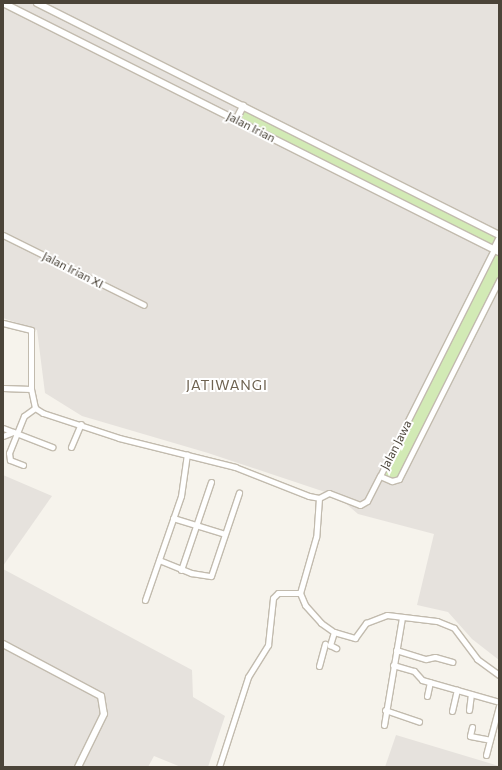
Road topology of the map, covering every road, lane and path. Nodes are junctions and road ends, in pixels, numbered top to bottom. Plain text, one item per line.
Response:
1 (3, 3) edge
2 (37, 3) edge
3 (243, 106) junction
4 (236, 120) junction
5 (3, 235) edge
6 (499, 235) edge
7 (499, 239) edge
8 (497, 251) edge
9 (499, 280) edge
10 (144, 305) dead end
11 (3, 322) edge
12 (3, 388) edge
13 (31, 390) junction
14 (35, 408) junction
15 (81, 424) junction
16 (3, 428) edge
17 (14, 433) junction
18 (3, 436) edge
19 (52, 446) dead end
20 (71, 447) dead end
21 (187, 454) junction
22 (23, 465) dead end
23 (380, 476) junction
24 (211, 482) dead end
25 (239, 493) dead end
26 (319, 498) junction
27 (174, 518) junction
28 (197, 525) junction
29 (225, 534) junction
30 (159, 560) junction
31 (182, 570) junction
32 (300, 593) junction
33 (145, 600) dead end
34 (402, 618) junction
35 (334, 632) junction
36 (3, 644) edge
37 (326, 644) junction
38 (336, 648) dead end
39 (396, 650) junction
40 (452, 662) dead end
41 (393, 665) junction
42 (319, 666) dead end
43 (499, 675) edge
44 (430, 682) junction
45 (457, 690) junction
46 (471, 694) junction
47 (427, 696) dead end
48 (499, 702) edge
49 (499, 706) edge
50 (385, 710) junction
51 (469, 710) dead end
52 (452, 711) dead end
53 (419, 722) dead end
54 (384, 725) dead end
55 (472, 727) dead end
56 (490, 740) junction
57 (486, 755) dead end
58 (78, 767) edge
59 (219, 767) edge

1 - 4 street, Jalan Irian
2 - 3 street, Jalan Irian
3 - 4 street
3 - 6 street, Jalan Irian
4 - 8 street, Jalan Irian
5 - 10 street, Jalan Irian XI
7 - 8 street, Jalan Jawa
8 - 23 street, Jalan Jawa
9 - 23 street, Jalan Jawa
11 - 13 street
12 - 13 street
13 - 14 street
14 - 15 street
14 - 17 street
15 - 20 street
15 - 21 street
16 - 17 street
17 - 18 street
17 - 19 street
17 - 22 street
21 - 26 street
21 - 27 street
23 - 26 street
24 - 28 street
25 - 29 street
26 - 32 street
27 - 28 street
27 - 30 street
28 - 29 street
28 - 31 street
29 - 31 street
30 - 31 street
30 - 33 street
32 - 35 street
32 - 59 street
34 - 35 street
34 - 39 street
34 - 43 street
35 - 37 street
36 - 58 street
37 - 38 street
37 - 42 street
39 - 40 street
39 - 41 street
41 - 44 street
41 - 50 street
44 - 45 street
44 - 47 street
45 - 46 street
45 - 52 street
46 - 48 street
46 - 51 street
49 - 56 street
50 - 53 street
50 - 54 street
55 - 56 street
56 - 57 street

